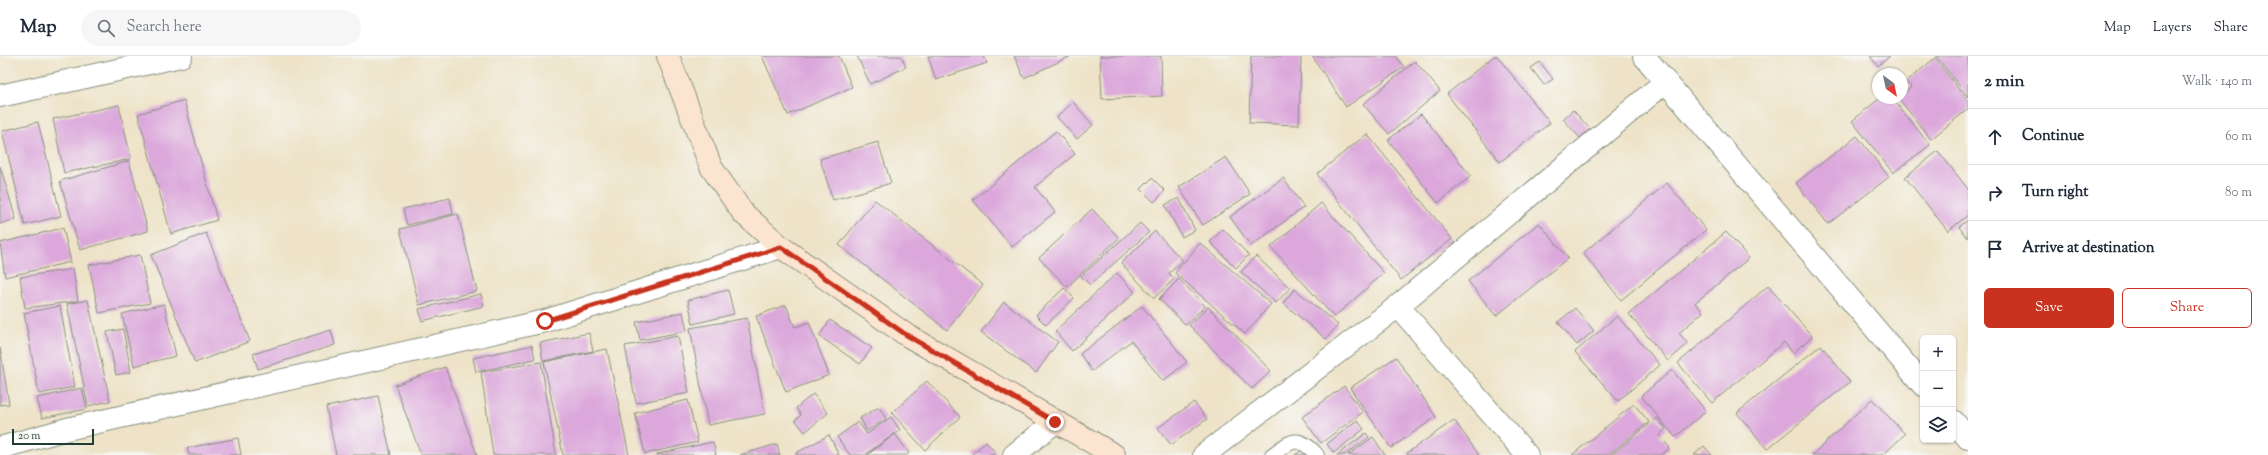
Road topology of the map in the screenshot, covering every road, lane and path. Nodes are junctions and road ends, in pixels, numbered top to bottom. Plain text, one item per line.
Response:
1 (180, 56) edge
2 (668, 56) edge
3 (1644, 56) edge
4 (1665, 82) junction
5 (0, 96) edge
6 (781, 247) junction
7 (1398, 306) junction
8 (1920, 381) edge
9 (1055, 422) junction
10 (1956, 424) edge
11 (1968, 438) edge
12 (0, 448) edge
13 (1014, 455) edge
14 (1114, 455) edge
15 (1204, 455) edge
16 (1272, 455) edge
17 (1317, 455) edge
18 (1528, 455) edge

1 - 5 street
2 - 6 street
3 - 4 street
4 - 7 street
4 - 8 street
6 - 9 street
6 - 12 street
7 - 15 street
7 - 18 street
9 - 13 street
9 - 14 street
10 - 11 street
16 - 17 lane

